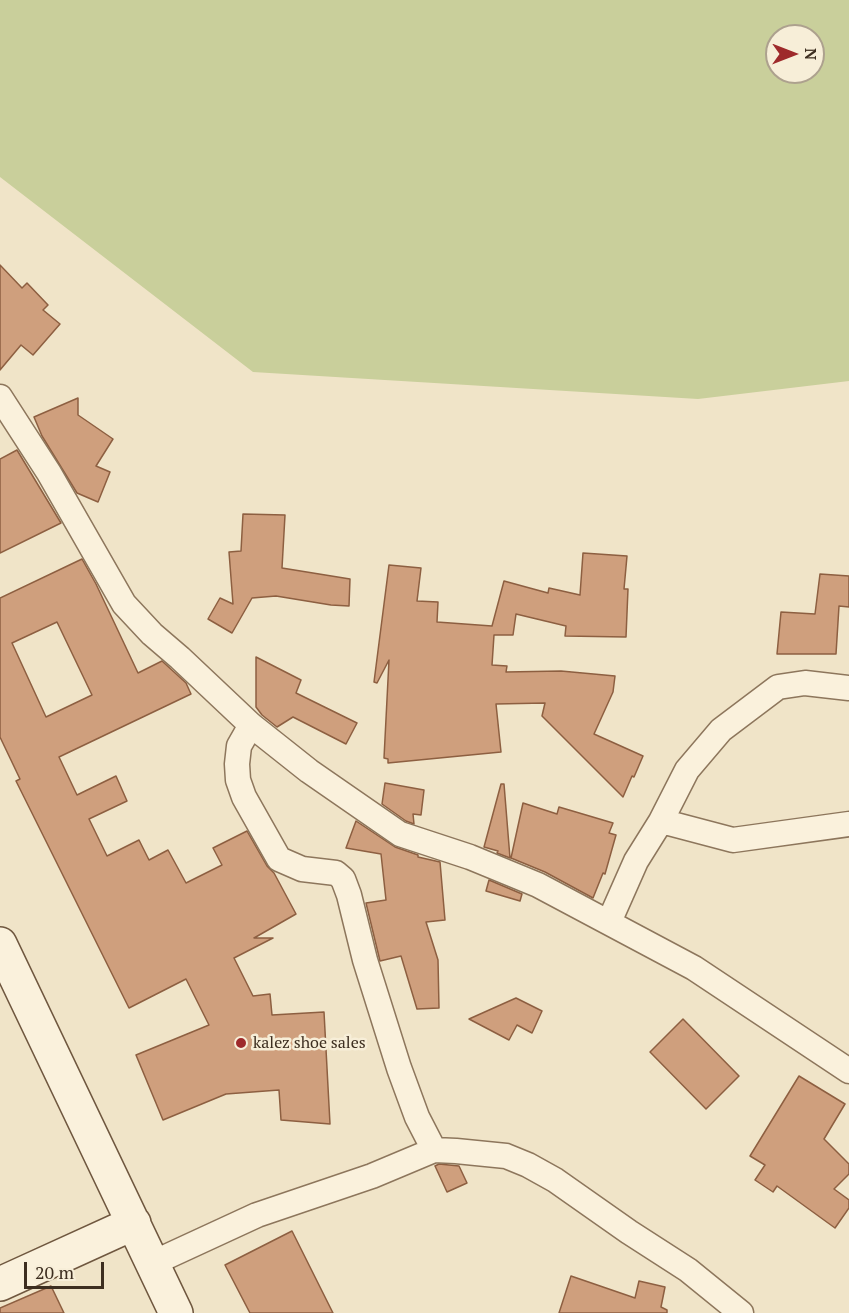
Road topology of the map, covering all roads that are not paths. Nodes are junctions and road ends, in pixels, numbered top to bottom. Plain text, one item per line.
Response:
1 (0, 397) edge
2 (849, 688) edge
3 (251, 725) junction
4 (661, 821) junction
5 (849, 824) edge
6 (609, 922) junction
7 (0, 944) edge
8 (849, 1071) edge
9 (434, 1150) junction
10 (134, 1223) junction
11 (153, 1263) junction
12 (0, 1284) edge
13 (176, 1313) edge
14 (741, 1313) edge

1 - 3 street
2 - 4 street
3 - 6 street
3 - 9 street
4 - 5 street
4 - 6 street
6 - 8 street
7 - 10 main road
9 - 11 street
9 - 14 street
10 - 11 main road
10 - 12 main road
11 - 13 main road

